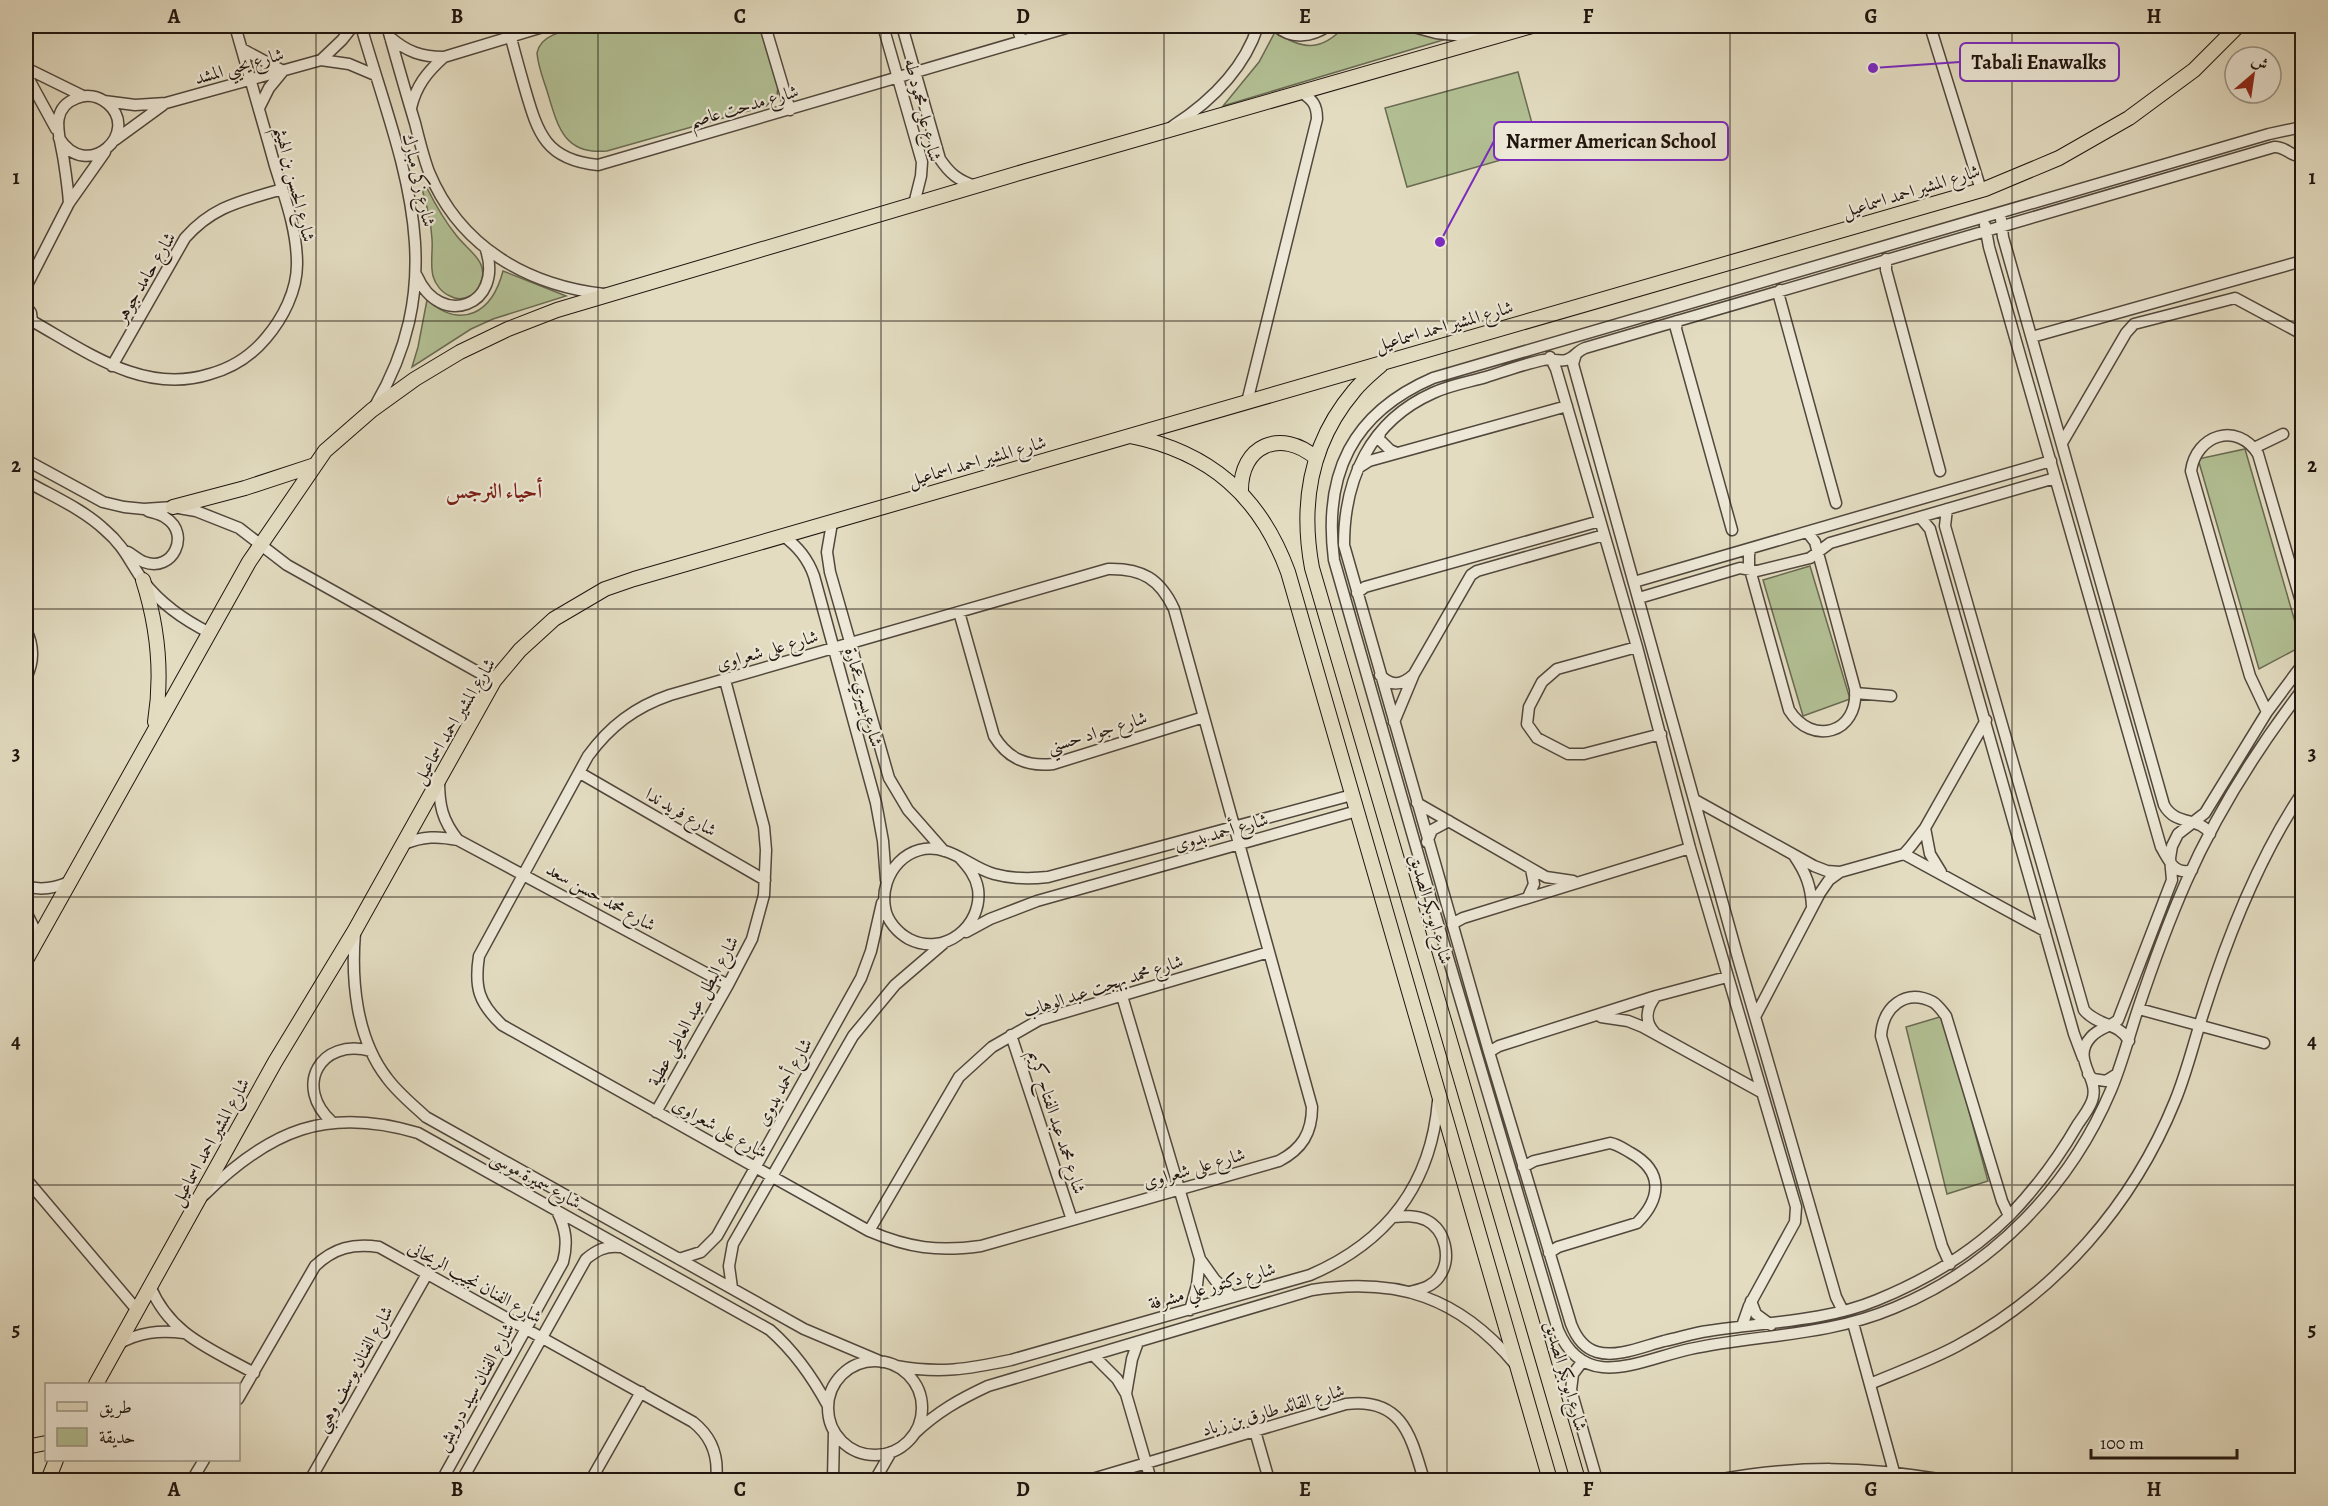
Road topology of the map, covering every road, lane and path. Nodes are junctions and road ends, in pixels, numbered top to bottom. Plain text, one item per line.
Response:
1 (235, 26) edge
2 (353, 26) edge
3 (361, 26) edge
4 (387, 26) edge
5 (546, 26) edge
6 (765, 26) edge
7 (883, 26) edge
8 (902, 26) edge
9 (1017, 26) edge
10 (1073, 26) edge
11 (1258, 26) edge
12 (1276, 26) edge
13 (1328, 26) edge
14 (1410, 26) edge
15 (1532, 26) edge
16 (1930, 26) edge
17 (2238, 26) edge
18 (509, 31) edge
19 (390, 37) junction
20 (1488, 39) junction
21 (1021, 40) junction
22 (242, 49) junction
23 (444, 57) junction
24 (321, 60) junction
25 (26, 68) edge
26 (283, 70) junction
27 (915, 71) junction
28 (26, 74) edge
29 (375, 75) junction
30 (898, 76) junction
31 (250, 80) junction
32 (1300, 92) junction
33 (83, 96) junction
34 (104, 101) junction
35 (166, 103) junction
36 (259, 108) junction
37 (410, 109) junction
38 (790, 110) junction
39 (2302, 128) edge
40 (2282, 130) junction
41 (1166, 131) junction
42 (58, 134) junction
43 (110, 146) junction
44 (2283, 148) junction
45 (2302, 156) edge
46 (2302, 170) edge
47 (975, 186) junction
48 (282, 189) junction
49 (1981, 190) junction
50 (69, 203) junction
51 (914, 204) junction
52 (1998, 211) junction
53 (1982, 216) junction
54 (2003, 224) junction
55 (1987, 229) junction
56 (486, 250) junction
57 (1886, 260) junction
58 (2302, 261) edge
59 (416, 276) junction
60 (26, 287) edge
61 (1780, 290) junction
62 (608, 295) junction
63 (26, 306) edge
64 (32, 321) junction
65 (1677, 321) junction
66 (26, 332) edge
67 (2302, 334) edge
68 (1570, 337) junction
69 (2032, 337) junction
70 (1546, 344) junction
71 (1576, 354) junction
72 (1552, 359) junction
73 (1383, 363) junction
74 (112, 366) junction
75 (1247, 402) junction
76 (1567, 406) junction
77 (372, 410) junction
78 (2055, 420) junction
79 (2040, 424) junction
80 (1380, 433) junction
81 (2283, 434) dead end
82 (1128, 436) junction
83 (2062, 443) junction
84 (2254, 448) junction
85 (1397, 453) junction
86 (1316, 458) junction
87 (1599, 458) junction
88 (26, 460) edge
89 (2050, 461) junction
90 (1584, 462) junction
91 (315, 465) junction
92 (1358, 468) junction
93 (1940, 471) dead end
94 (2055, 478) junction
95 (29, 486) edge
96 (1240, 492) junction
97 (1836, 503) dead end
98 (173, 507) junction
99 (144, 509) junction
100 (1947, 509) junction
101 (1920, 517) junction
102 (1600, 520) junction
103 (832, 523) junction
104 (1731, 530) dead end
105 (1808, 533) junction
106 (1604, 535) junction
107 (783, 536) junction
108 (260, 544) junction
109 (1751, 549) junction
110 (125, 550) junction
111 (1817, 554) junction
112 (1752, 571) junction
113 (142, 580) junction
114 (1634, 582) junction
115 (1357, 593) junction
116 (1639, 598) junction
117 (2302, 605) edge
118 (959, 612) junction
119 (26, 630) edge
120 (210, 633) junction
121 (851, 643) junction
122 (1637, 647) junction
123 (834, 648) junction
124 (2302, 666) edge
125 (1414, 674) junction
126 (1380, 675) junction
127 (27, 676) edge
128 (1369, 678) junction
129 (725, 680) junction
130 (494, 681) junction
131 (2302, 690) edge
132 (1855, 693) junction
133 (1891, 696) dead end
134 (2267, 712) junction
135 (1204, 717) junction
136 (1986, 720) junction
137 (1394, 722) junction
138 (153, 730) junction
139 (1661, 734) junction
140 (579, 773) junction
141 (439, 779) junction
142 (2302, 793) edge
143 (1352, 795) junction
144 (1695, 800) junction
145 (1417, 803) junction
146 (1357, 811) junction
147 (1449, 821) junction
148 (2031, 822) junction
149 (2192, 824) junction
150 (2015, 825) junction
151 (1234, 827) junction
152 (1925, 828) junction
153 (2210, 834) junction
154 (458, 840) junction
155 (1428, 841) junction
156 (1416, 843) junction
157 (404, 844) junction
158 (1239, 844) junction
159 (1690, 848) junction
160 (944, 850) junction
161 (1904, 854) junction
162 (1794, 855) junction
163 (960, 858) junction
164 (2171, 864) junction
165 (1531, 869) junction
166 (2192, 870) junction
167 (1840, 872) junction
168 (524, 874) junction
169 (1944, 876) junction
170 (886, 879) junction
171 (765, 880) junction
172 (1579, 881) junction
173 (69, 882) junction
174 (26, 886) edge
175 (883, 896) junction
176 (1528, 897) junction
177 (1812, 910) junction
178 (26, 912) edge
179 (1449, 913) junction
180 (1436, 917) junction
181 (1452, 924) junction
182 (355, 930) junction
183 (2045, 931) junction
184 (960, 935) junction
185 (36, 941) junction
186 (944, 942) junction
187 (1269, 952) junction
188 (1738, 958) junction
189 (26, 960) edge
190 (1723, 962) junction
191 (1727, 977) junction
192 (728, 985) junction
193 (1748, 992) junction
194 (1437, 993) junction
195 (1122, 996) junction
196 (1656, 996) junction
197 (1733, 996) junction
198 (1410, 999) junction
199 (2139, 1009) junction
200 (1595, 1017) junction
201 (1755, 1017) junction
202 (2108, 1026) junction
203 (2199, 1026) junction
204 (1011, 1035) junction
205 (1658, 1036) junction
206 (2129, 1041) junction
207 (2264, 1043) dead end
208 (371, 1052) junction
209 (1489, 1052) junction
210 (2084, 1059) junction
211 (2088, 1074) junction
212 (2117, 1074) junction
213 (1761, 1092) junction
214 (1438, 1097) junction
215 (656, 1112) junction
216 (332, 1122) junction
217 (755, 1167) junction
218 (1523, 1167) junction
219 (772, 1176) junction
220 (26, 1179) edge
221 (1180, 1189) junction
222 (197, 1201) junction
223 (557, 1211) junction
224 (2009, 1216) junction
225 (1393, 1217) junction
226 (1072, 1220) junction
227 (869, 1231) junction
228 (622, 1247) junction
229 (1549, 1253) junction
230 (679, 1259) junction
231 (1200, 1259) junction
232 (1950, 1264) junction
233 (427, 1274) junction
234 (150, 1286) junction
235 (732, 1288) junction
236 (1410, 1292) junction
237 (1233, 1297) junction
238 (1751, 1301) junction
239 (137, 1310) junction
240 (1190, 1310) junction
241 (1843, 1311) junction
242 (1161, 1318) junction
243 (1771, 1323) junction
244 (1853, 1323) junction
245 (1742, 1326) junction
246 (526, 1329) junction
247 (184, 1333) junction
248 (1166, 1334) junction
249 (542, 1337) junction
250 (1772, 1337) junction
251 (1138, 1342) junction
252 (118, 1344) junction
253 (1093, 1355) junction
254 (882, 1362) junction
255 (1582, 1362) junction
256 (896, 1366) junction
257 (1517, 1367) junction
258 (254, 1373) junction
259 (97, 1383) edge
260 (1869, 1384) junction
261 (641, 1392) junction
262 (1126, 1394) junction
263 (240, 1396) edge
264 (828, 1406) junction
265 (834, 1431) junction
266 (1255, 1431) junction
267 (915, 1433) junction
268 (1565, 1436) junction
269 (45, 1443) edge
270 (1539, 1445) junction
271 (26, 1448) edge
272 (891, 1452) junction
273 (56, 1461) edge
274 (203, 1461) edge
275 (1146, 1464) junction
276 (1894, 1472) junction
277 (48, 1480) edge
278 (192, 1480) edge
279 (310, 1480) edge
280 (442, 1480) edge
281 (462, 1480) edge
282 (591, 1480) edge
283 (716, 1480) edge
284 (833, 1480) edge
285 (875, 1480) edge
286 (1089, 1480) edge
287 (1151, 1480) edge
288 (1269, 1480) edge
289 (1424, 1480) edge
290 (1550, 1480) edge
291 (1578, 1480) edge
292 (1597, 1480) edge
293 (1717, 1480) edge
294 (1945, 1480) edge

1 - 22 street, شارع الحسن بن الهيثم
2 - 24 street, شارع يحيي المشد
3 - 29 street, شارع زكى مبارك
4 - 19 street, شارع زكى مبارك
5 - 18 street
6 - 38 street
7 - 30 street, شارع على محمود طه
8 - 27 street, شارع على محمود طه
9 - 21 street
10 - 21 street, شارع مدحت عاصم
11 - 41 street
12 - 13 street
14 - 20 street
15 - 20 main road
16 - 49 street
17 - 49 main road, شارع المشير احمد اسماعيل
18 - 23 street
18 - 38 street, شارع مدحت عاصم
19 - 23 street
19 - 37 street, شارع زكى مبارك
20 - 32 main road
21 - 27 street, شارع مدحت عاصم
22 - 26 street
22 - 31 street, شارع الحسن بن الهيثم
23 - 37 street
24 - 26 street, شارع يحيي المشد
24 - 29 street, شارع يحيي المشد
25 - 33 street
26 - 31 street, شارع يحيي المشد
26 - 36 street
27 - 30 street, شارع مدحت عاصم
27 - 47 street, شارع على محمود طه
28 - 42 street
29 - 59 street, شارع زكى مبارك
30 - 38 street, شارع مدحت عاصم
30 - 51 street, شارع على محمود طه
31 - 35 street, شارع يحيي المشد
31 - 36 street, شارع الحسن بن الهيثم
32 - 41 main road
32 - 75 street
33 - 34 street
33 - 42 street
34 - 35 street, شارع يحيي المشد
34 - 43 street
35 - 43 street, شارع يحيي المشد
36 - 48 street, شارع الحسن بن الهيثم
37 - 56 street, شارع زكى مبارك
39 - 40 street
40 - 44 street
40 - 52 street
41 - 47 main road
42 - 43 street
42 - 50 street
43 - 50 street, شارع يحيي المشد
44 - 45 street
44 - 54 street
45 - 46 street
47 - 51 main road
48 - 74 street, شارع حامد جوهر
48 - 74 street, شارع الحسن بن الهيثم
49 - 73 main road, شارع المشير احمد اسماعيل
50 - 60 street, شارع يحيي المشد
51 - 62 main road
52 - 53 street
52 - 54 street
53 - 55 street
53 - 68 street
54 - 55 street
54 - 69 street
55 - 57 street
55 - 79 street
56 - 59 street
56 - 62 street, شارع زكى مبارك
57 - 61 street
57 - 93 street
58 - 69 street
59 - 77 street, شارع زكى مبارك
61 - 65 street
61 - 97 street
62 - 77 main road
63 - 64 street
64 - 66 street
64 - 74 street, شارع الحسن بن الهيثم
65 - 71 street
65 - 104 street
67 - 83 street
68 - 70 street
68 - 71 street
69 - 78 street
70 - 72 street
70 - 128 street
71 - 72 street
71 - 87 street
72 - 76 street
72 - 80 street
73 - 75 main road, شارع المشير احمد اسماعيل
73 - 86 main road, شارع ابو بكر الصديق
75 - 82 main road, شارع المشير احمد اسماعيل
76 - 85 street
76 - 90 street
77 - 91 main road
78 - 79 street
78 - 83 street
79 - 89 street
80 - 85 street
80 - 92 street
81 - 84 street
82 - 96 main road
82 - 103 main road, شارع المشير احمد اسماعيل
83 - 149 street
84 - 117 street
84 - 134 street
85 - 92 street
86 - 96 main road
86 - 194 main road, شارع ابو بكر الصديق
87 - 90 street
87 - 114 street
88 - 99 street
89 - 94 street
89 - 105 street
90 - 102 street
91 - 98 main road
91 - 108 main road
92 - 115 street
94 - 100 street
94 - 164 street
95 - 110 street
96 - 143 main road
98 - 99 street
98 - 108 street
99 - 110 street
100 - 101 street
100 - 148 street
101 - 111 street
101 - 136 street
102 - 106 street
102 - 115 street
103 - 107 main road, شارع المشير احمد اسماعيل
103 - 121 street, شارع يسري عمارة
105 - 109 street
105 - 111 street
106 - 122 street
106 - 125 street
107 - 123 street, شارع يسري عمارة
107 - 130 main road, شارع المشير احمد اسماعيل
108 - 120 main road
108 - 130 street
109 - 112 street
109 - 114 street
110 - 113 street
111 - 112 street
111 - 132 street
112 - 116 street
112 - 132 street
113 - 120 street
113 - 138 main road
114 - 116 street
115 - 126 street
116 - 144 street
118 - 121 street, شارع على شعراوى
118 - 135 street, شارع على شعراوى
118 - 135 street, شارع جواد حسني
119 - 127 street
120 - 138 main road
121 - 123 street, شارع على شعراوى
121 - 160 street, شارع يسري عمارة
122 - 139 street
122 - 139 street
123 - 129 street, شارع على شعراوى
123 - 170 street, شارع يسري عمارة
124 - 134 street
125 - 126 street
125 - 137 street
126 - 128 street
126 - 137 street
128 - 156 street
129 - 140 street, شارع على شعراوى
129 - 171 street, شارع البطل عبد العاطي عطية
130 - 141 main road, شارع المشير احمد اسماعيل
131 - 153 street
132 - 133 street
134 - 149 street
135 - 151 street, شارع على شعراوى
136 - 150 street
136 - 152 street
137 - 145 street
138 - 173 main road
139 - 159 street
140 - 168 street, شارع على شعراوى
140 - 171 street, شارع فريد ندا
141 - 154 street
141 - 157 main road, شارع المشير احمد اسماعيل
142 - 203 street
143 - 146 main road
143 - 151 street, شارع أحمد بدوى
144 - 162 street
144 - 188 street
145 - 147 street
145 - 155 street
146 - 158 street, شارع أحمد بدوى
146 - 198 main road
147 - 155 street
147 - 165 street
148 - 150 street
148 - 202 street
149 - 153 street
149 - 164 street
150 - 183 street
151 - 158 street, شارع على شعراوى
151 - 163 street, شارع أحمد بدوى
152 - 161 street
152 - 169 street
153 - 166 street
154 - 157 street, شارع محمد حسن سعد
154 - 168 street, شارع محمد حسن سعد
155 - 156 street
155 - 179 street
156 - 180 street
157 - 182 main road, شارع المشير احمد اسماعيل
158 - 184 street, شارع أحمد بدوى
158 - 187 street, شارع على شعراوى
159 - 172 street
159 - 190 street
160 - 163 street
160 - 170 street
161 - 167 street
161 - 169 street
162 - 167 street
162 - 177 street
163 - 184 street
164 - 166 street
164 - 202 street
165 - 172 street
165 - 176 street
166 - 199 street
167 - 177 street
168 - 192 street, شارع محمد حسن سعد
168 - 215 street, شارع على شعراوى
169 - 183 street
170 - 175 street
171 - 192 street, شارع البطل عبد العاطي عطية
172 - 176 street
173 - 174 street
173 - 185 main road
175 - 186 street
175 - 217 street, شارع أحمد بدوى
176 - 181 street
177 - 201 street
178 - 185 street
179 - 180 street
179 - 181 street
180 - 255 street
181 - 209 street
182 - 208 street, شارع سميرة موسى
182 - 222 main road, شارع المشير احمد اسماعيل
183 - 210 street
184 - 186 street
185 - 189 main road
186 - 219 street, شارع أحمد بدوى
187 - 195 street, شارع محمد بهجت عبد الوهاب
187 - 221 street, شارع على شعراوى
188 - 190 street
188 - 193 street
190 - 191 street
191 - 196 street
191 - 197 street
192 - 215 street, شارع البطل عبد العاطي عطية
193 - 197 street
193 - 201 street
194 - 198 main road
194 - 268 main road, شارع ابو بكر الصديق
195 - 204 street, شارع محمد بهجت عبد الوهاب
195 - 221 street
196 - 200 street
196 - 205 street
197 - 213 street
198 - 214 main road
199 - 203 street
199 - 206 street
200 - 205 street
200 - 209 street
201 - 241 street
202 - 206 street
202 - 210 street
203 - 207 street
203 - 260 street
204 - 226 street, شارع محمد عبد الفتاح كريم
204 - 227 street, شارع محمد بهجت عبد الوهاب
205 - 213 street
206 - 212 street
208 - 216 street
208 - 230 street, شارع سميرة موسى
209 - 218 street
210 - 211 street
211 - 212 street
211 - 224 street
212 - 244 street
213 - 238 street
214 - 225 street, شارع دكتور علي مشرفة
214 - 257 main road
215 - 217 street, شارع على شعراوى
216 - 222 street, شارع سميرة موسى
216 - 223 street, شارع سميرة موسى
217 - 219 street, شارع على شعراوى
217 - 230 street, شارع أحمد بدوى
218 - 229 street
218 - 229 street
219 - 227 street, شارع على شعراوى
219 - 235 street, شارع أحمد بدوى
220 - 239 street
221 - 226 street, شارع على شعراوى
221 - 231 street
222 - 234 main road, شارع المشير احمد اسماعيل
223 - 228 street, شارع سميرة موسى
223 - 246 street, شارع الفنان سيد درويش
224 - 232 street
224 - 232 street
225 - 236 street
225 - 237 street, شارع دكتور علي مشرفة
226 - 227 street, شارع على شعراوى
228 - 249 street, شارع الفنان سيد درويش
228 - 264 street, شارع سميرة موسى
229 - 245 street
230 - 235 street, شارع سميرة موسى
231 - 237 street
231 - 240 street
232 - 241 street
233 - 246 street, شارع الفنان نجيب الريحانى
233 - 258 street, شارع الفنان نجيب الريحانى
233 - 279 street, شارع الفنان يوسف وهبى
234 - 239 main road, شارع المشير احمد اسماعيل
234 - 247 street
235 - 254 street, شارع سميرة موسى
236 - 248 street, شارع دكتور علي مشرفة
236 - 257 street, شارع دكتور علي مشرفة
237 - 240 street, شارع دكتور علي مشرفة
238 - 243 street
238 - 245 street
239 - 252 main road, شارع المشير احمد اسماعيل
240 - 242 street, شارع دكتور علي مشرفة
241 - 243 street
242 - 248 street
242 - 256 street, شارع دكتور علي مشرفة
243 - 245 street
243 - 250 street
244 - 250 street
244 - 260 street
246 - 249 street, شارع الفنان نجيب الريحانى
246 - 280 street, شارع الفنان سيد درويش
247 - 252 street
247 - 258 street
248 - 251 street, شارع دكتور علي مشرفة
249 - 261 street, شارع الفنان نجيب الريحانى
249 - 281 street, شارع الفنان سيد درويش
250 - 255 street
251 - 253 street, شارع دكتور علي مشرفة
251 - 262 street
252 - 259 main road, شارع المشير احمد اسماعيل
253 - 262 street
253 - 267 street, شارع دكتور علي مشرفة
254 - 256 street
254 - 264 street
255 - 292 street
256 - 267 street
257 - 270 main road
258 - 263 street, شارع الفنان نجيب الريحانى
260 - 276 street
261 - 282 street
261 - 283 street, شارع الفنان نجيب الريحانى
262 - 275 street
264 - 265 street
265 - 272 street
265 - 284 street
266 - 275 street, شارع القائد طارق بن زياد
266 - 288 street
266 - 289 street, شارع القائد طارق بن زياد
267 - 272 street
268 - 270 main road
268 - 291 main road, شارع ابو بكر الصديق
269 - 271 main road
270 - 290 main road
272 - 285 street
273 - 277 main road
274 - 278 street
275 - 286 street, شارع القائد طارق بن زياد
275 - 287 street
276 - 293 street
276 - 294 street

